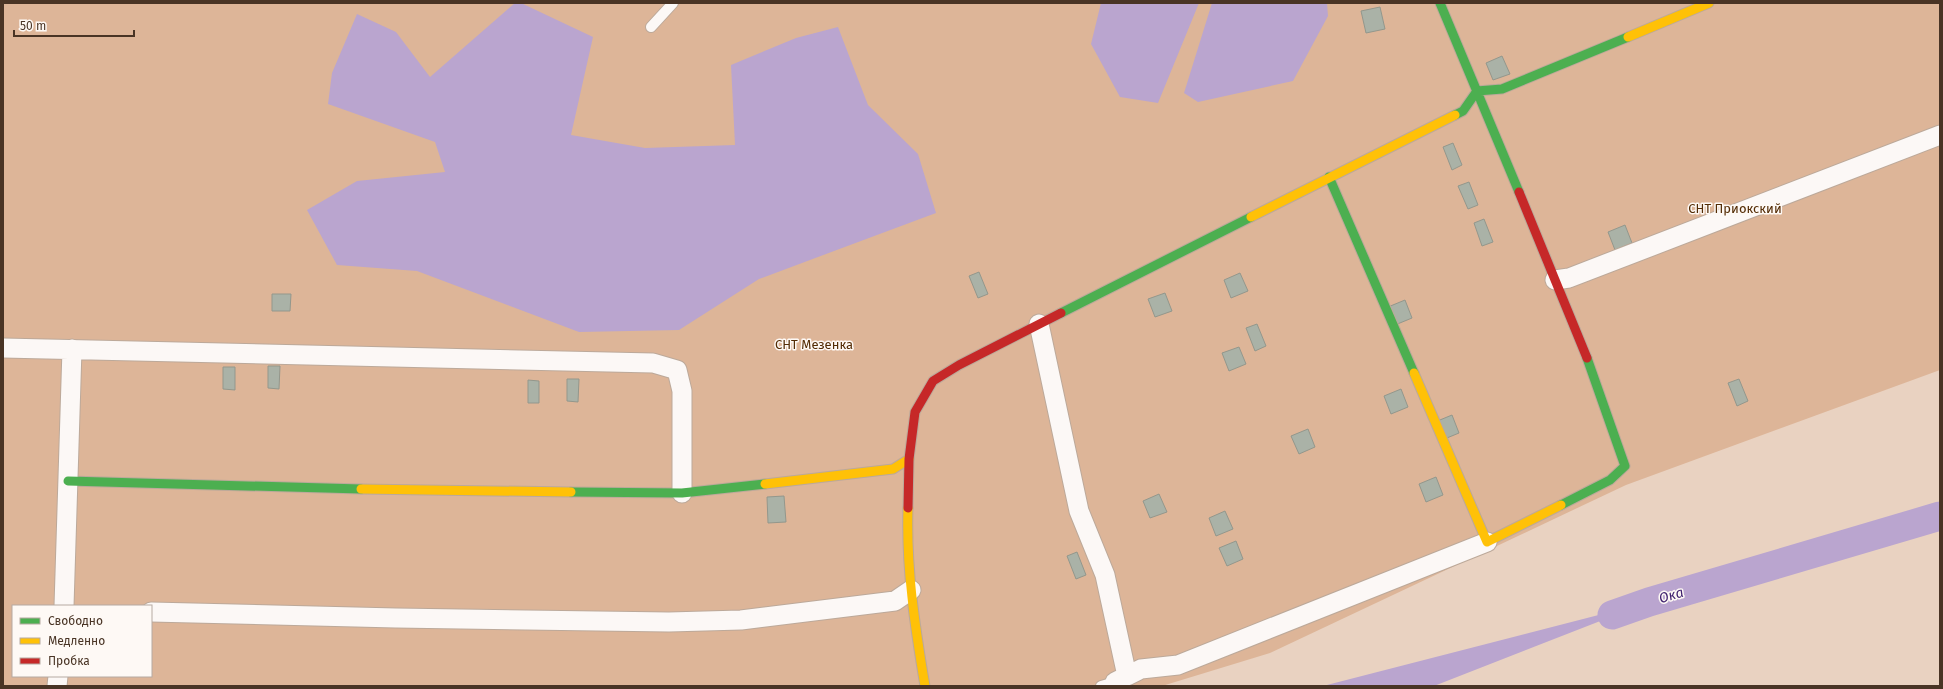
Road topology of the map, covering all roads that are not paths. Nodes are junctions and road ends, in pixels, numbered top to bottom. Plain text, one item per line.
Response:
1 (673, 3) edge
2 (1440, 3) edge
3 (1709, 3) edge
4 (651, 27) dead end
5 (1477, 91) junction
6 (1940, 134) edge
7 (1329, 177) junction
8 (1555, 280) junction
9 (1039, 324) junction
10 (3, 348) edge
11 (72, 349) junction
12 (909, 459) junction
13 (68, 481) junction
14 (682, 493) junction
15 (1487, 542) junction
16 (911, 590) junction
17 (64, 605) edge
18 (152, 612) edge
19 (1114, 681) edge
20 (925, 686) edge

1 - 4 lane
2 - 5 street
3 - 5 street
5 - 7 street
5 - 8 street
6 - 8 street
7 - 9 street
7 - 15 street
8 - 15 street
9 - 12 street
9 - 19 street
10 - 11 street
11 - 13 street
11 - 14 street
12 - 14 street
12 - 16 street
13 - 14 street
13 - 17 street
15 - 19 street
16 - 18 street
16 - 20 street

